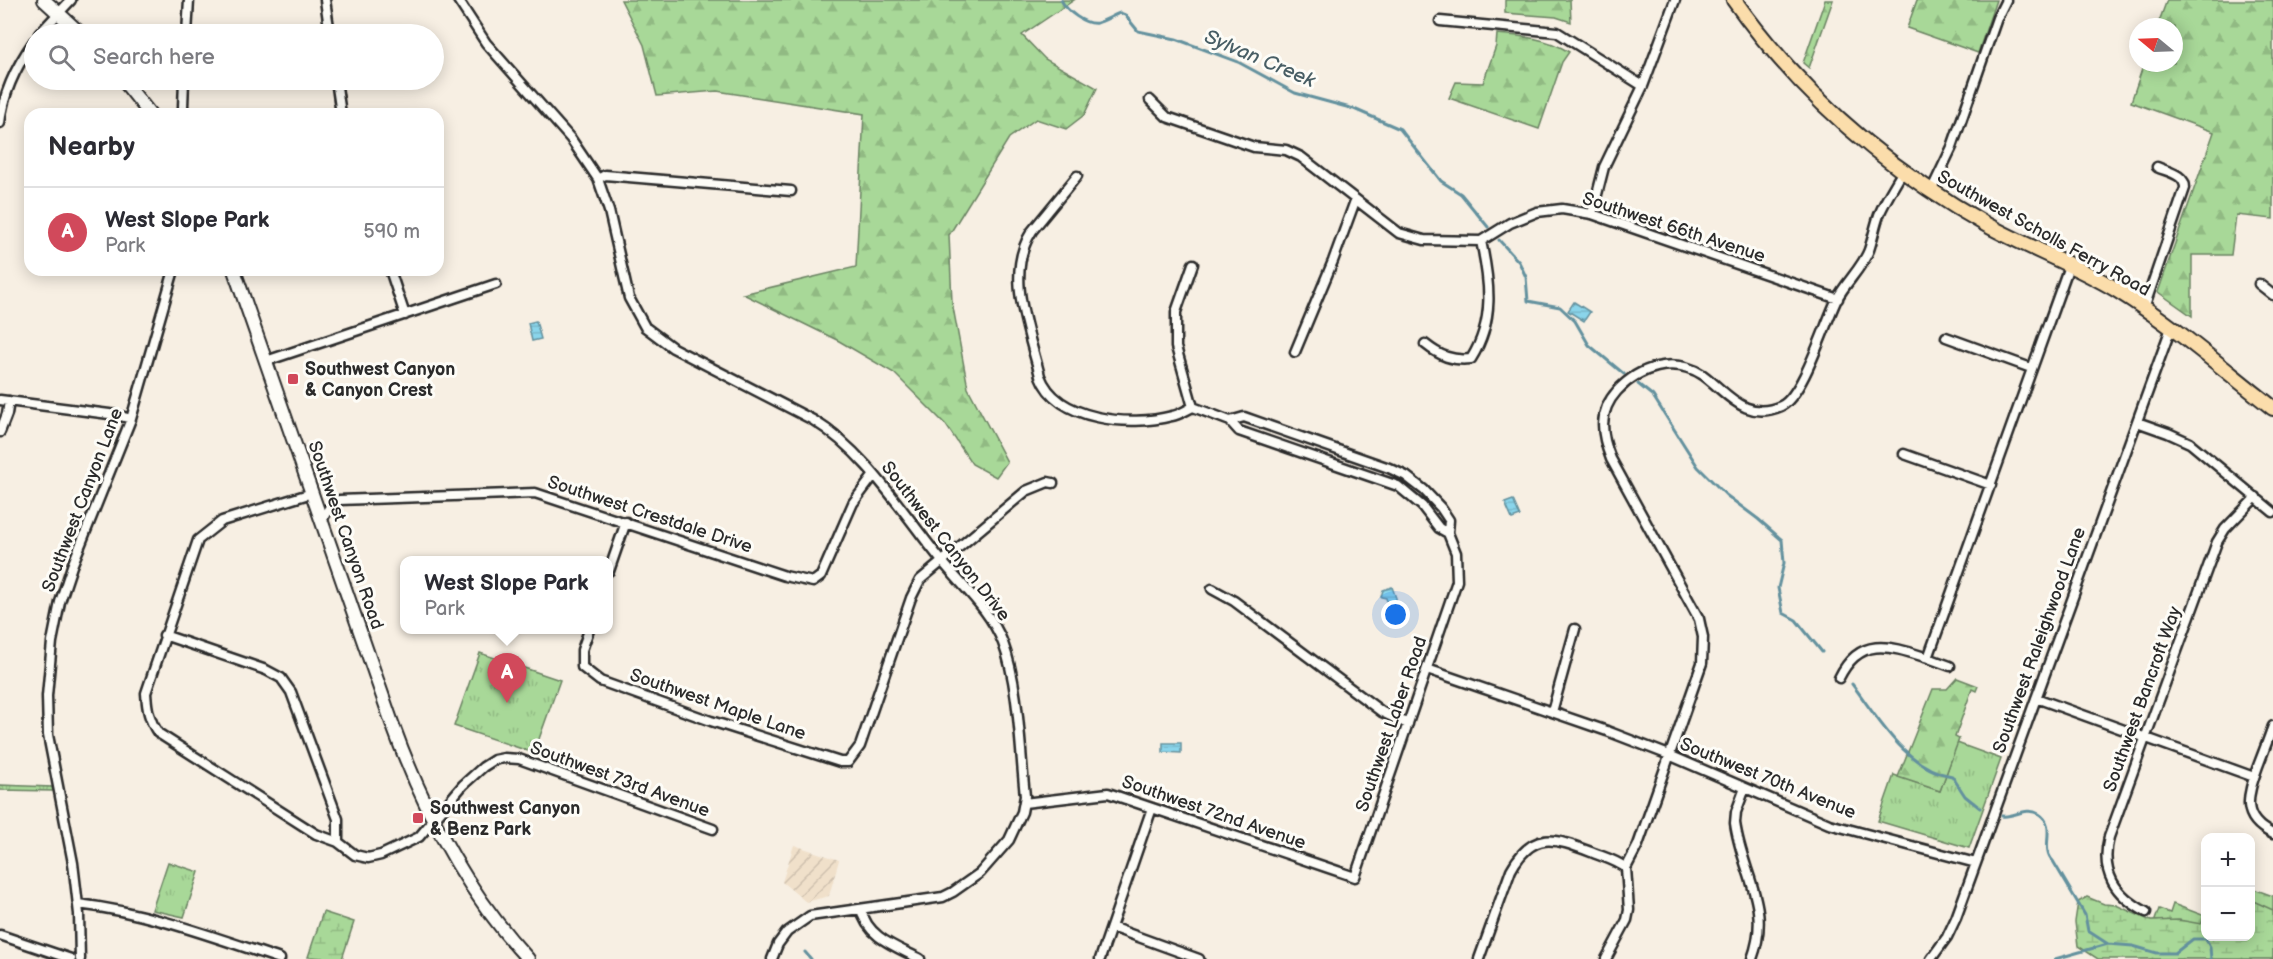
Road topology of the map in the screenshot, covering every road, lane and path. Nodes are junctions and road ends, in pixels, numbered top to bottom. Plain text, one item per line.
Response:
1 (44, 0) edge
2 (70, 0) edge
3 (189, 0) edge
4 (325, 0) edge
5 (458, 0) edge
6 (1675, 0) edge
7 (1734, 0) edge
8 (2006, 0) edge
9 (59, 13) junction
10 (1440, 21) dead end
11 (49, 24) edge
12 (71, 24) edge
13 (188, 24) edge
14 (329, 24) edge
15 (24, 58) edge
16 (1643, 86) junction
17 (131, 90) edge
18 (184, 90) edge
19 (337, 90) edge
20 (1150, 100) dead end
21 (145, 108) edge
22 (183, 108) edge
23 (340, 108) edge
24 (0, 123) edge
25 (2157, 167) dead end
26 (1903, 171) junction
27 (1077, 176) dead end
28 (598, 179) junction
29 (790, 191) dead end
30 (1931, 191) junction
31 (1355, 201) junction
32 (1592, 214) junction
33 (1481, 241) junction
34 (1193, 264) dead end
35 (2068, 266) junction
36 (172, 276) edge
37 (236, 276) edge
38 (392, 276) edge
39 (496, 284) dead end
40 (2259, 284) dead end
41 (2273, 295) edge
42 (1838, 299) junction
43 (2144, 308) junction
44 (405, 315) junction
45 (2171, 328) junction
46 (1946, 337) dead end
47 (1425, 344) dead end
48 (1295, 352) dead end
49 (266, 362) junction
50 (2031, 368) junction
51 (4, 400) edge
52 (1193, 407) junction
53 (2273, 408) edge
54 (131, 419) junction
55 (1230, 421) junction
56 (2137, 422) junction
57 (0, 432) edge
58 (1904, 454) dead end
59 (874, 475) junction
60 (1053, 483) dead end
61 (1991, 485) junction
62 (312, 493) junction
63 (2256, 497) junction
64 (2273, 512) edge
65 (322, 520) junction
66 (626, 522) junction
67 (1448, 533) junction
68 (613, 560) edge
69 (942, 561) junction
70 (1212, 589) dead end
71 (1575, 629) dead end
72 (588, 634) edge
73 (165, 635) junction
74 (1928, 658) junction
75 (1950, 666) dead end
76 (1427, 669) junction
77 (1839, 678) dead end
78 (2036, 698) junction
79 (1552, 712) junction
80 (1408, 724) junction
81 (2273, 726) edge
82 (2146, 739) junction
83 (1669, 755) junction
84 (2254, 777) junction
85 (1746, 788) junction
86 (1024, 803) junction
87 (1152, 808) junction
88 (433, 820) junction
89 (713, 830) dead end
90 (2273, 834) edge
91 (338, 842) junction
92 (1976, 863) junction
93 (1626, 868) junction
94 (1355, 877) joint
95 (78, 904) junction
96 (861, 909) junction
97 (2146, 912) dead end
98 (1111, 927) junction
99 (0, 935) edge
100 (71, 959) edge
101 (80, 959) edge
102 (280, 959) edge
103 (528, 959) edge
104 (772, 959) edge
105 (920, 959) edge
106 (1100, 959) edge
107 (1199, 959) edge
108 (1479, 959) edge
109 (1606, 959) edge
110 (1752, 959) edge
111 (1931, 959) edge

1 - 9 main road
2 - 9 street
3 - 13 street
4 - 14 street
5 - 28 street, Southwest Canyon Drive
6 - 16 street
7 - 26 main road, Southwest Scholls Ferry Road
8 - 30 street
9 - 11 street
9 - 12 main road
10 - 16 street
15 - 24 street
16 - 32 street
17 - 21 main road
18 - 22 street
19 - 23 street
20 - 31 street
25 - 43 street
26 - 30 main road, Southwest Scholls Ferry Road
26 - 42 street
27 - 52 street
28 - 29 street
28 - 59 street, Southwest Canyon Drive
30 - 35 main road, Southwest Scholls Ferry Road
31 - 33 street
31 - 48 street
32 - 33 street, Southwest 66th Avenue
32 - 42 street, Southwest 66th Avenue
33 - 47 street
34 - 52 street
35 - 43 main road, Southwest Scholls Ferry Road
35 - 50 street
36 - 54 street, Southwest Canyon Lane
37 - 49 main road, Southwest Canyon Road
38 - 44 street
39 - 44 street
40 - 41 street
42 - 83 street
43 - 45 main road, Southwest Scholls Ferry Road
44 - 49 street
45 - 53 main road, Southwest Scholls Ferry Road
45 - 56 street, Southwest Raleighwood Lane
46 - 50 street
49 - 62 main road, Southwest Canyon Road
50 - 61 street
51 - 54 street
51 - 57 street
52 - 55 street
54 - 95 street, Southwest Canyon Lane
55 - 67 street
55 - 67 street
56 - 63 street
56 - 78 street, Southwest Raleighwood Lane
58 - 61 street
59 - 66 street, Southwest Crestdale Drive
59 - 69 street, Southwest Canyon Drive
60 - 69 street
61 - 74 street
62 - 65 main road, Southwest Canyon Road
62 - 73 street
63 - 64 street
63 - 82 street, Southwest Bancroft Way
65 - 66 street, Southwest Crestdale Drive
65 - 88 main road, Southwest Canyon Road
66 - 68 street
67 - 76 street, Southwest Laber Road
69 - 72 street, Southwest Maple Lane
69 - 86 street, Southwest Canyon Drive
70 - 80 street
71 - 79 street
73 - 91 street
73 - 91 street
74 - 75 street
74 - 77 street
76 - 79 street, Southwest 70th Avenue
76 - 80 street, Southwest Laber Road
78 - 82 street
78 - 92 street, Southwest Raleighwood Lane
79 - 83 street, Southwest 70th Avenue
80 - 94 street, Southwest Laber Road
81 - 84 street
82 - 84 street
82 - 97 street, Southwest Bancroft Way
83 - 85 street, Southwest 70th Avenue
83 - 93 street
84 - 90 street
85 - 92 street, Southwest 70th Avenue
85 - 110 street
86 - 87 street, Southwest 72nd Avenue
86 - 96 street, Southwest Canyon Drive
87 - 94 street, Southwest 72nd Avenue
87 - 98 street
88 - 89 street, Southwest 73rd Avenue
88 - 91 street, Southwest 73rd Avenue
88 - 103 main road, Southwest Canyon Road
92 - 111 street, Southwest Raleighwood Lane
93 - 108 street
93 - 109 street
95 - 101 street, Southwest Canyon Lane
95 - 102 street
96 - 104 street, Southwest Canyon Drive
96 - 105 street
98 - 106 street
98 - 107 street
99 - 100 street

